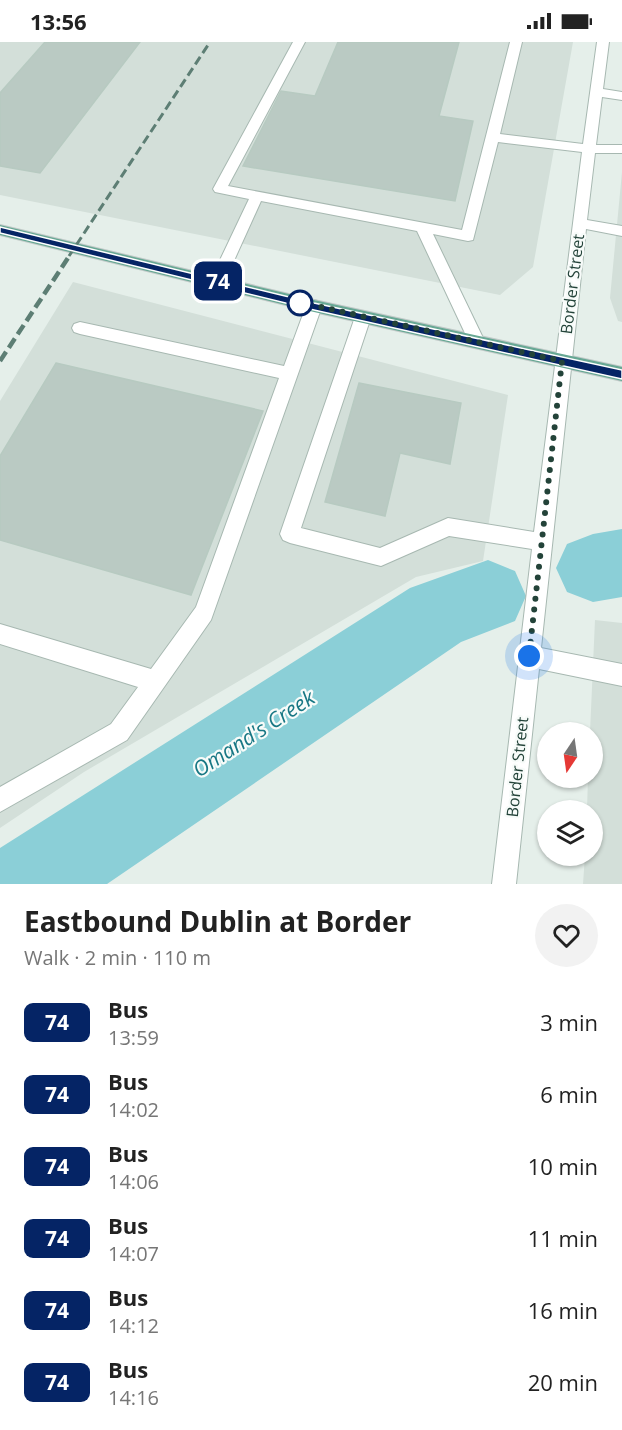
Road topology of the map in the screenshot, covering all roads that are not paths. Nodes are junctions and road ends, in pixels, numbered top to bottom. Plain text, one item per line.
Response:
1 (299, 42) edge
2 (516, 42) edge
3 (603, 42) edge
4 (597, 92) junction
5 (622, 96) edge
6 (492, 137) junction
7 (589, 148) junction
8 (622, 149) edge
9 (257, 196) junction
10 (580, 223) junction
11 (423, 228) junction
12 (0, 230) edge
13 (622, 231) edge
14 (218, 281) junction
15 (314, 306) junction
16 (363, 317) junction
17 (80, 328) dead end
18 (477, 342) junction
19 (562, 361) junction
20 (289, 374) junction
21 (622, 374) edge
22 (542, 542) junction
23 (0, 634) edge
24 (529, 656) junction
25 (622, 675) edge
26 (155, 681) junction
27 (0, 801) edge
28 (504, 884) edge

1 - 9 street
2 - 6 street
3 - 4 street, Border Street
4 - 5 street
4 - 7 street, Border Street
6 - 7 street
6 - 11 street
7 - 8 street
7 - 10 street, Border Street
9 - 11 street
9 - 14 street
10 - 13 street
10 - 19 street, Border Street
11 - 18 street
12 - 14 main road
14 - 15 main road
15 - 16 main road
15 - 20 street
16 - 18 main road
16 - 22 street
17 - 20 street
18 - 19 main road
19 - 21 main road
19 - 22 street, Border Street
20 - 26 street
22 - 24 street, Border Street
23 - 26 street
24 - 25 street
24 - 28 street, Border Street
26 - 27 street

